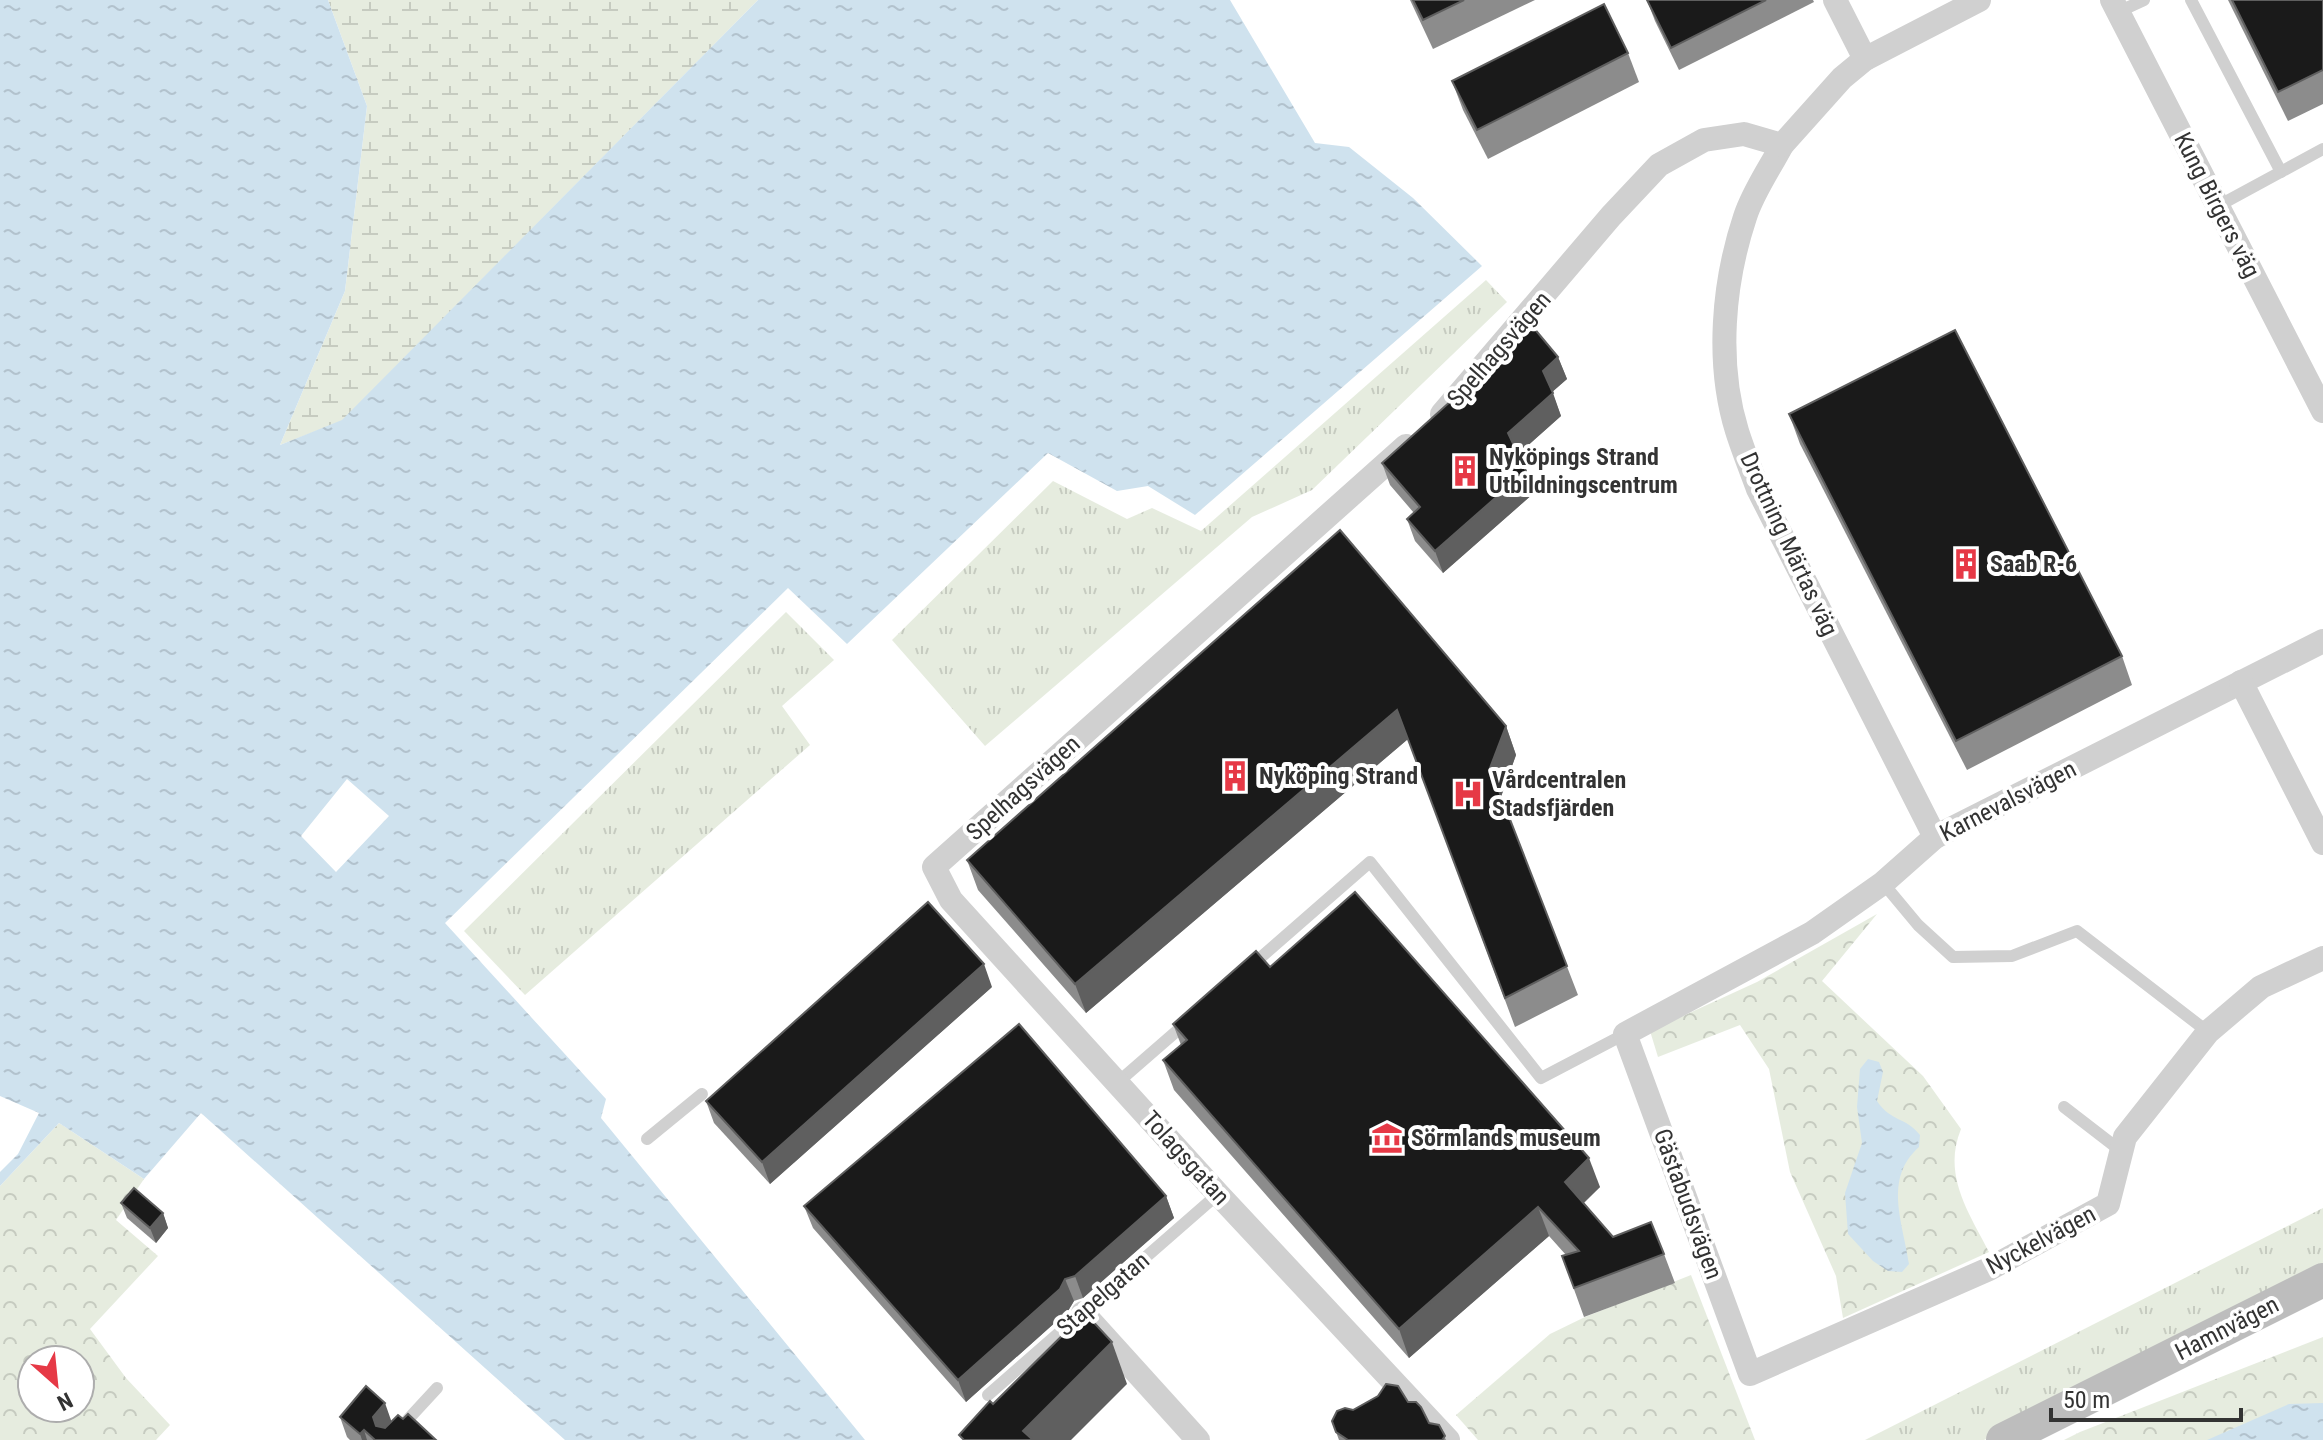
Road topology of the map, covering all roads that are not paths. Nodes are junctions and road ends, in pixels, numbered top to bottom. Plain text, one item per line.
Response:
1 (1835, 0) edge
2 (1979, 0) edge
3 (2144, 0) edge
4 (2191, 0) edge
5 (2115, 6) edge
6 (1865, 59) junction
7 (1782, 145) junction
8 (2323, 149) edge
9 (2281, 172) junction
10 (2218, 206) junction
11 (2323, 411) edge
12 (2323, 641) edge
13 (2241, 682) junction
14 (1935, 837) junction
15 (2323, 843) edge
16 (934, 867) joint
17 (1883, 883) junction
18 (2323, 958) edge
19 (1237, 978) edge
20 (1201, 1009) edge
21 (2208, 1032) junction
22 (1625, 1034) junction
23 (1117, 1083) junction
24 (702, 1094) dead end
25 (2064, 1107) dead end
26 (647, 1139) dead end
27 (2121, 1151) junction
28 (1218, 1194) junction
29 (2323, 1280) edge
30 (2323, 1305) edge
31 (1083, 1313) junction
32 (1750, 1374) joint
33 (437, 1388) dead end
34 (988, 1395) dead end
35 (1409, 1398) junction
36 (1388, 1419) edge
37 (389, 1440) edge
38 (1198, 1440) edge
39 (1448, 1440) edge
40 (2003, 1440) edge
41 (2034, 1440) edge

1 - 6 street
2 - 6 street
3 - 5 lane
4 - 9 lane
5 - 10 street, Kung Birgers väg
6 - 7 street
7 - 14 street, Drottning Märtas väg
7 - 16 street, Spelhagsvägen
8 - 9 lane
9 - 10 lane
10 - 11 street, Kung Birgers väg
12 - 13 street, Karnevalsvägen
13 - 14 street, Karnevalsvägen
13 - 15 street
14 - 17 street, Karnevalsvägen
16 - 23 street, Tolagsgatan
17 - 21 lane
17 - 22 street, Karnevalsvägen
18 - 21 street, Nyckelvägen
19 - 22 lane
20 - 23 lane
21 - 27 street, Nyckelvägen
22 - 32 street, Gästabudsvägen
23 - 28 street, Tolagsgatan
24 - 26 lane
25 - 27 lane
27 - 32 street, Nyckelvägen
28 - 31 lane, Stapelgatan
28 - 35 street, Tolagsgatan
29 - 40 main road, Hamnvägen
30 - 41 main road, Hamnvägen
31 - 34 lane, Stapelgatan
31 - 38 street
33 - 37 lane
35 - 36 street
35 - 39 street, Tolagsgatan

